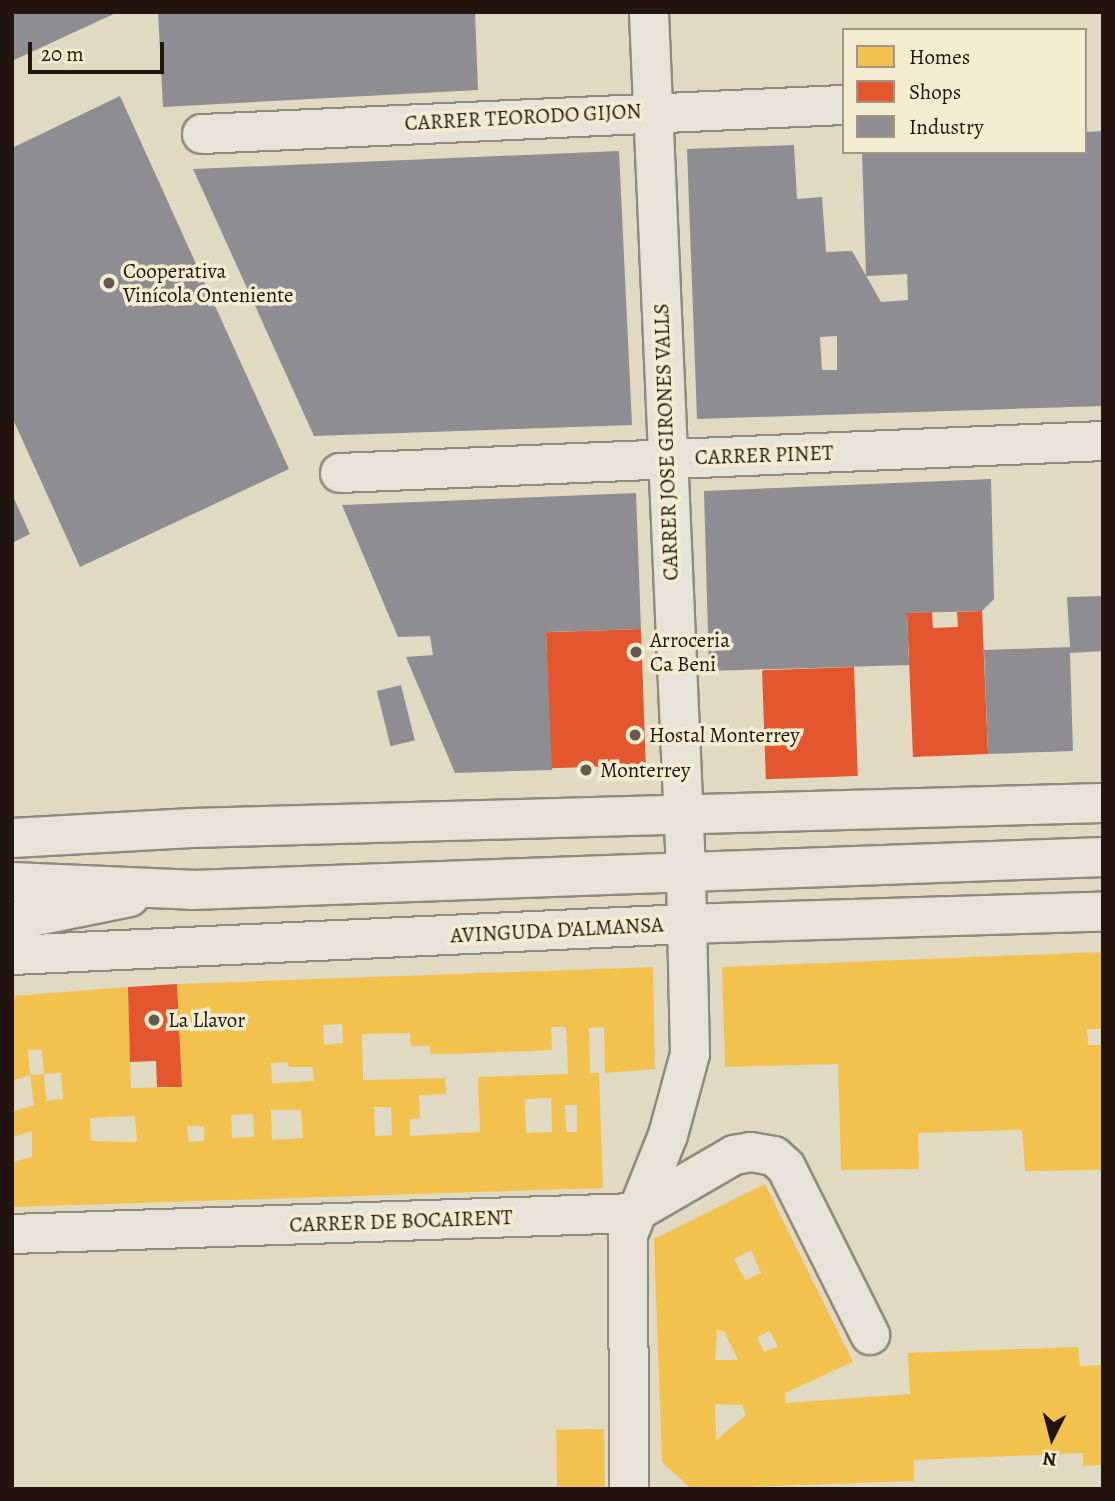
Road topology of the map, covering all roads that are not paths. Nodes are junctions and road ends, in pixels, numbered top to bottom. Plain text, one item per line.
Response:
1 (649, 12) edge
2 (842, 105) edge
3 (653, 111) junction
4 (202, 134) dead end
5 (1103, 441) edge
6 (666, 459) junction
7 (340, 473) dead end
8 (1103, 803) edge
9 (684, 814) junction
10 (192, 828) junction
11 (12, 838) edge
12 (1103, 858) edge
13 (686, 871) junction
14 (12, 882) edge
15 (177, 889) junction
16 (1103, 912) edge
17 (12, 921) edge
18 (687, 924) junction
19 (12, 954) edge
20 (634, 1213) junction
21 (12, 1234) edge
22 (870, 1335) dead end
23 (629, 1489) edge

1 - 3 street, CARRER JOSE GIRONES VALLS
2 - 3 street, CARRER TEORODO GIJON
3 - 4 street, CARRER TEORODO GIJON
3 - 6 street, CARRER JOSE GIRONES VALLS
5 - 6 street, CARRER PINET
6 - 7 street, CARRER PINET
6 - 9 street, CARRER JOSE GIRONES VALLS
8 - 9 street
9 - 10 street
9 - 13 street, CARRER JOSE GIRONES VALLS
10 - 11 street
10 - 15 street
12 - 13 street
13 - 15 street
13 - 18 street, CARRER JOSE GIRONES VALLS
14 - 15 street
15 - 17 street
16 - 18 street, AVINGUDA D'ALMANSA
18 - 19 street, AVINGUDA D'ALMANSA
18 - 20 street, CARRER JOSE GIRONES VALLS
20 - 21 street, CARRER DE BOCAIRENT
20 - 22 street, CARRER DE BOCAIRENT
20 - 23 street, CARRER JOSE GIRONES VALLS

